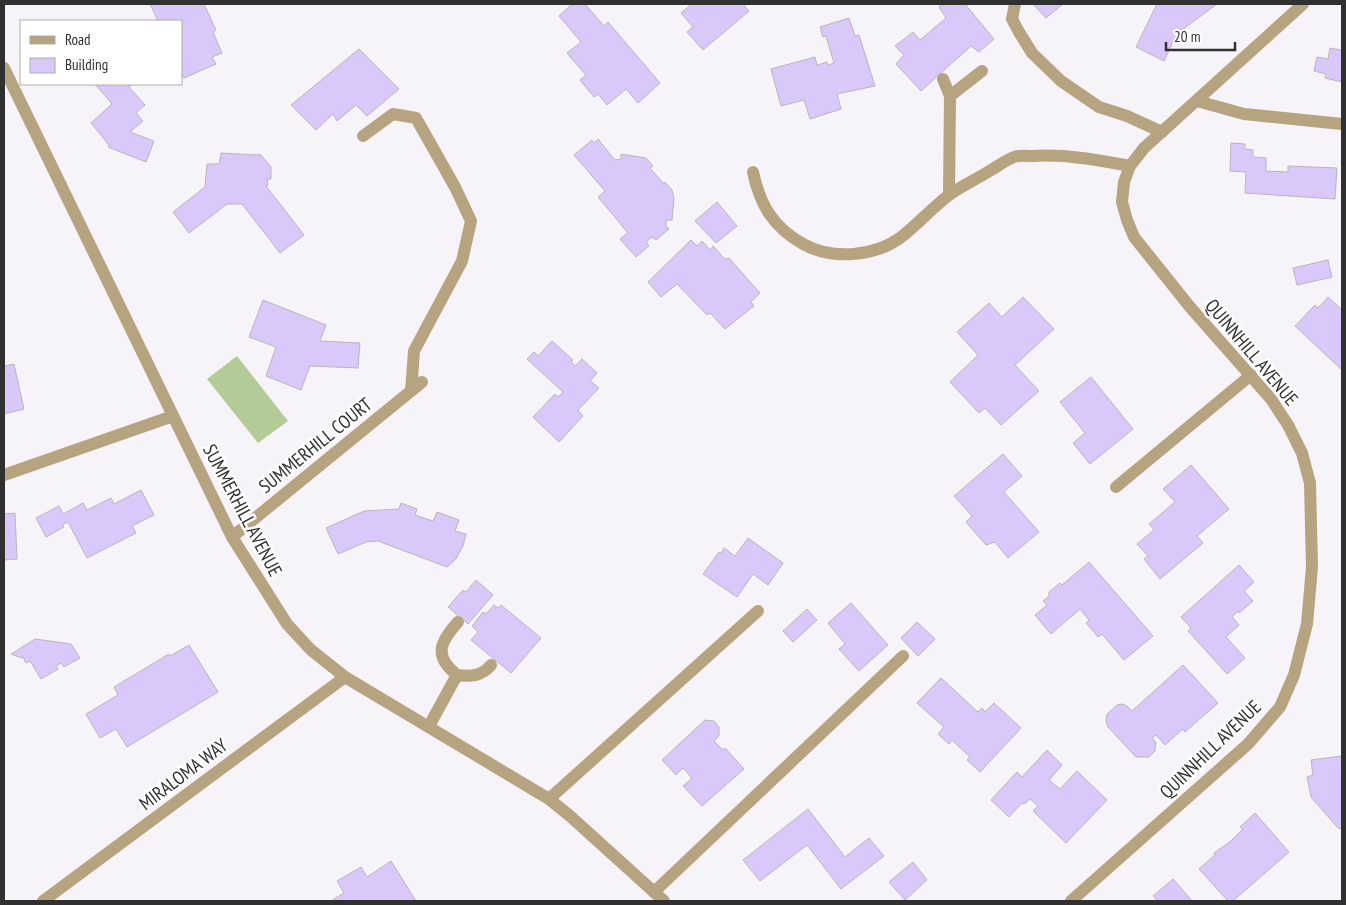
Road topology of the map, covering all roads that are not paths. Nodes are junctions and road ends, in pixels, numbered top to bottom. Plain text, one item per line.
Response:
1 (1015, 4) edge
2 (1303, 4) edge
3 (4, 68) edge
4 (982, 71) dead end
5 (942, 79) dead end
6 (950, 96) junction
7 (1197, 100) junction
8 (1342, 124) edge
9 (1162, 132) junction
10 (363, 136) dead end
11 (1130, 166) junction
12 (752, 172) dead end
13 (949, 195) junction
14 (1251, 375) junction
15 (422, 382) dead end
16 (411, 392) junction
17 (173, 416) junction
18 (4, 475) edge
19 (1116, 487) dead end
20 (232, 537) junction
21 (758, 610) dead end
22 (458, 622) dead end
23 (903, 656) dead end
24 (492, 665) dead end
25 (457, 676) junction
26 (345, 677) junction
27 (429, 726) junction
28 (549, 799) junction
29 (654, 892) junction
30 (43, 901) edge
31 (664, 901) edge
32 (1071, 901) edge

1 - 9 street
2 - 7 street, QUINNHILL AVENUE
3 - 17 street, SUMMERHILL AVENUE
4 - 6 street
5 - 6 street
6 - 13 street
7 - 8 street
7 - 9 street, QUINNHILL AVENUE
9 - 11 street, QUINNHILL AVENUE
10 - 16 street
11 - 13 street
11 - 14 street, QUINNHILL AVENUE
12 - 13 street
14 - 19 street
14 - 32 street, QUINNHILL AVENUE
15 - 16 street, SUMMERHILL COURT
16 - 20 street, SUMMERHILL COURT
17 - 18 street
17 - 20 street, SUMMERHILL AVENUE
20 - 26 street, SUMMERHILL AVENUE
21 - 28 street
22 - 25 street
23 - 29 street
24 - 25 street
25 - 27 street
26 - 27 street, SUMMERHILL AVENUE
26 - 30 street, MIRALOMA WAY
27 - 28 street, SUMMERHILL AVENUE
28 - 29 street, SUMMERHILL AVENUE
29 - 31 street, SUMMERHILL AVENUE

